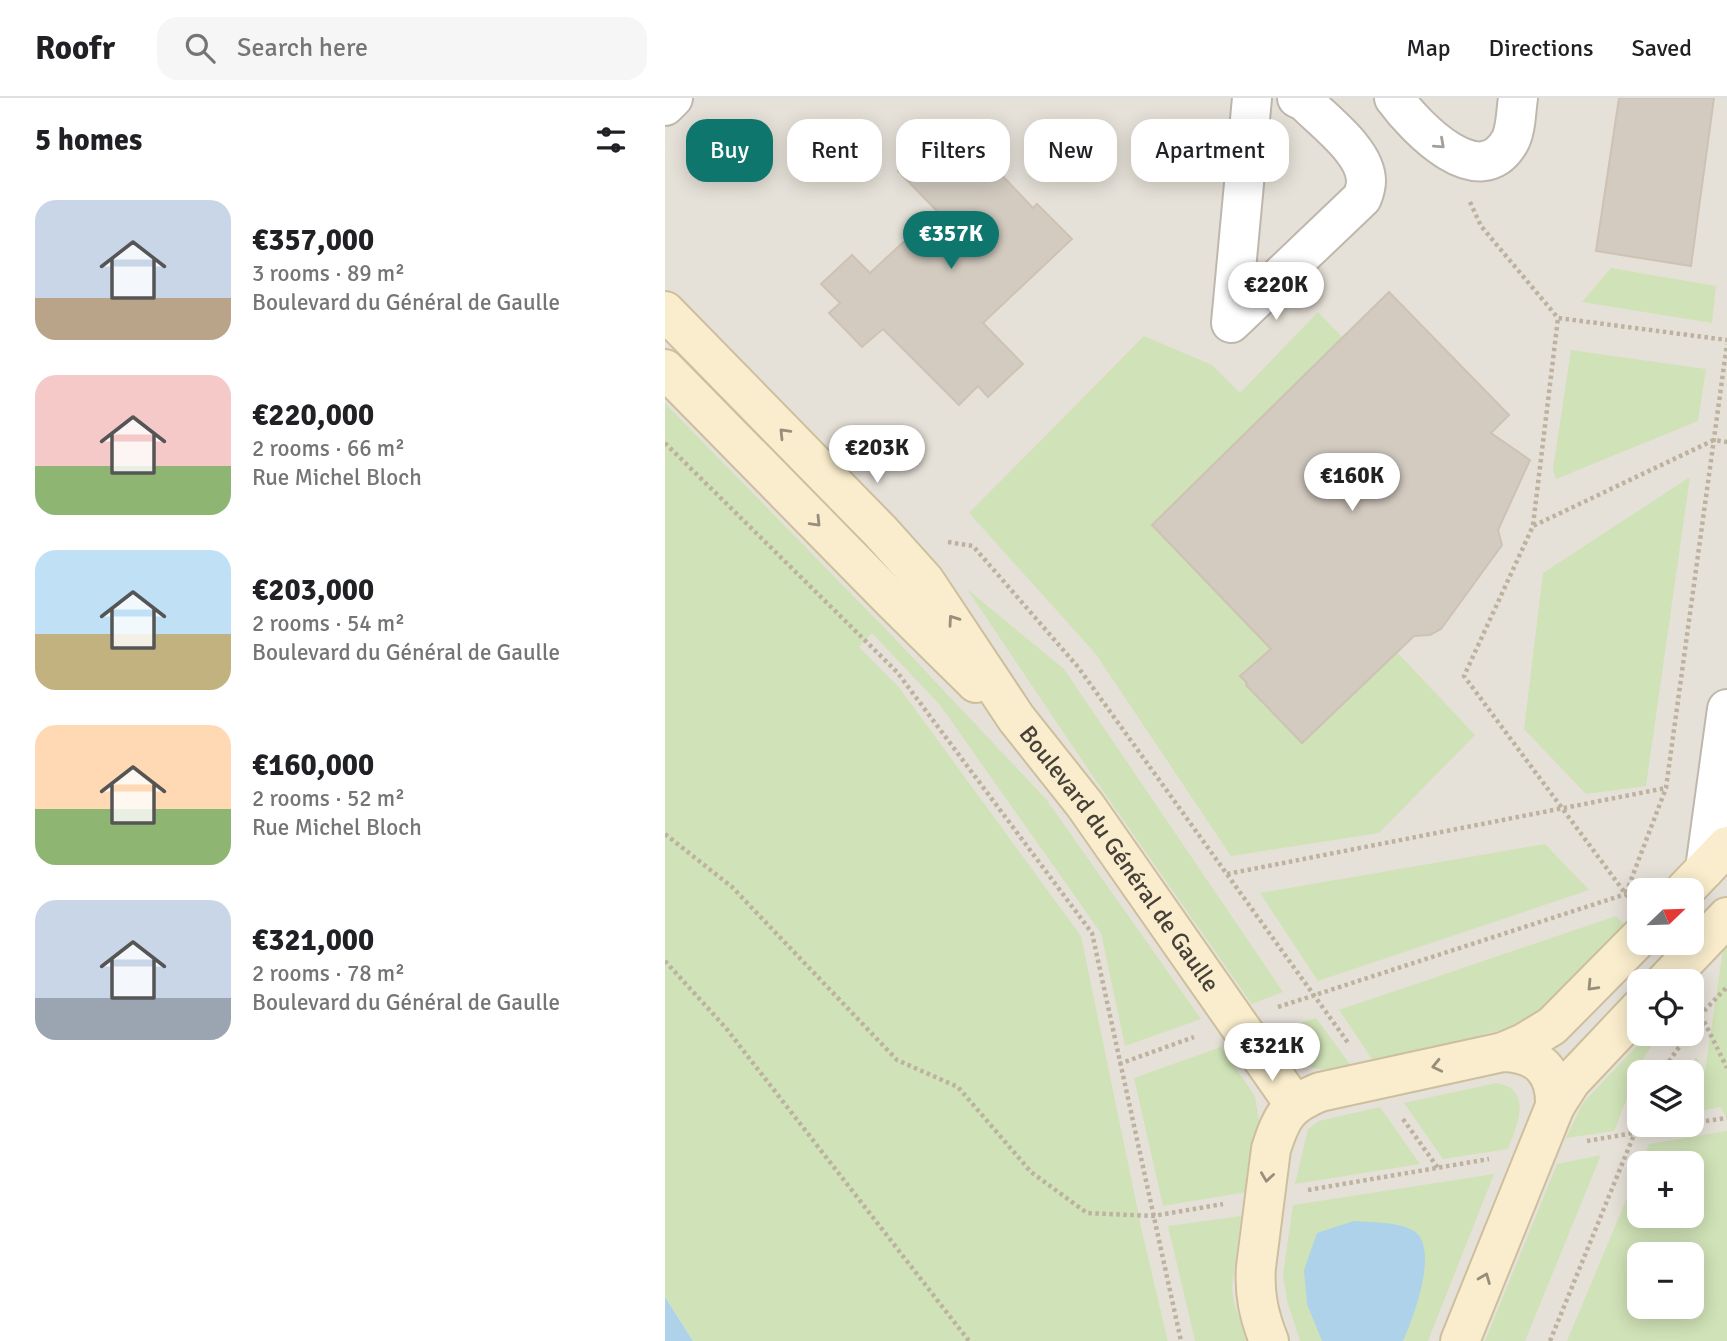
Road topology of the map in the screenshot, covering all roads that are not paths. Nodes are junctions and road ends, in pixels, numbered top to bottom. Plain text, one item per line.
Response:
1 (673, 98) edge
2 (1252, 98) edge
3 (1297, 98) edge
4 (1394, 98) edge
5 (1518, 98) edge
6 (665, 106) edge
7 (665, 311) edge
8 (665, 369) edge
9 (1727, 709) edge
10 (1016, 719) junction
11 (1705, 868) edge
12 (1727, 917) edge
13 (1627, 950) edge
14 (1677, 969) edge
15 (1627, 1022) edge
16 (1503, 1052) junction
17 (1294, 1104) junction
18 (1555, 1106) junction
19 (1269, 1341) edge
20 (1459, 1341) edge

1 - 6 street
2 - 3 street
4 -> 5 street
10 -> 7 street, Boulevard du Général de Gaulle
8 -> 10 street, Boulevard du Général de Gaulle
9 - 11 street
10 - 17 street, Boulevard du Général de Gaulle
12 - 14 street
13 -> 16 street
15 - 18 street
16 -> 17 street
16 - 18 street
17 -> 19 street
20 -> 18 street

